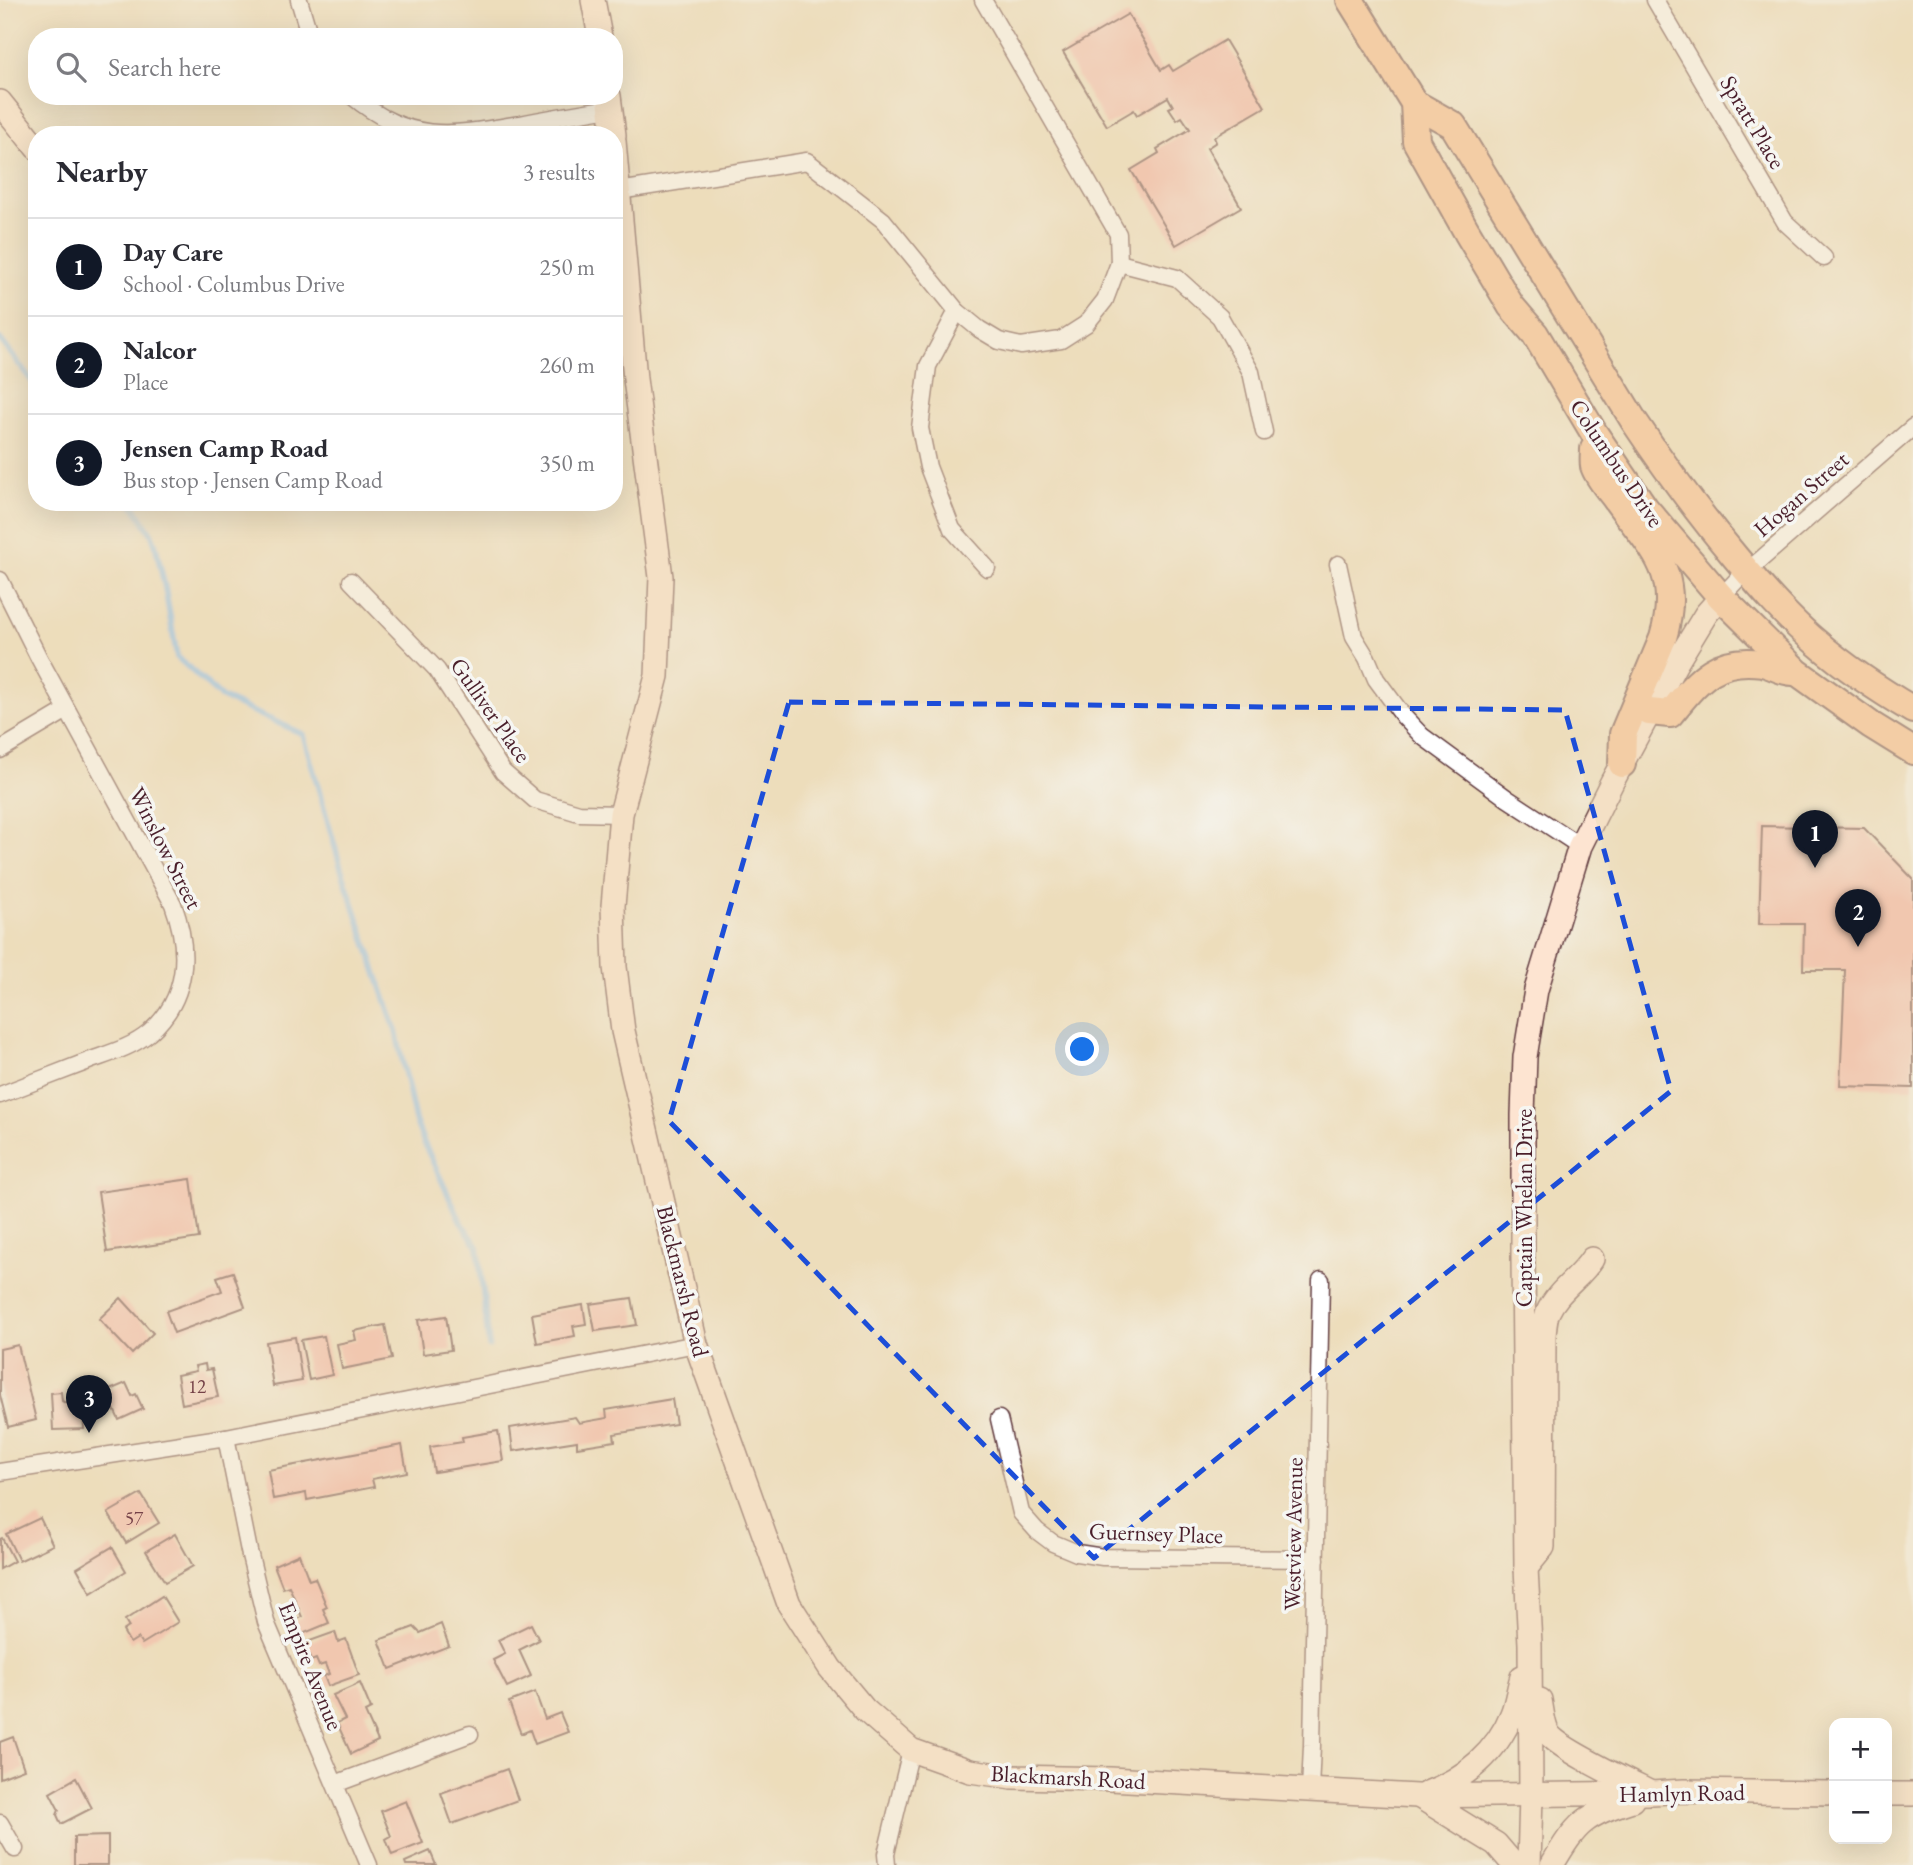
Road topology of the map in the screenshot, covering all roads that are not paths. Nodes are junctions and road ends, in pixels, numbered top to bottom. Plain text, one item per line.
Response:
1 (299, 0) edge
2 (593, 0) edge
3 (983, 0) edge
4 (1350, 0) edge
5 (1655, 0) edge
6 (307, 28) edge
7 (598, 28) edge
8 (0, 102) edge
9 (1414, 103) junction
10 (364, 105) edge
11 (596, 105) edge
12 (609, 105) edge
13 (405, 126) edge
14 (502, 126) edge
15 (613, 126) edge
16 (28, 137) edge
17 (623, 190) edge
18 (1824, 258) dead end
19 (1119, 263) junction
20 (957, 311) junction
21 (623, 342) edge
22 (624, 380) edge
23 (1913, 427) edge
24 (1264, 432) dead end
25 (1594, 433) junction
26 (1338, 564) dead end
27 (986, 568) dead end
28 (1747, 572) junction
29 (0, 580) edge
30 (351, 581) dead end
31 (1721, 597) junction
32 (1797, 672) junction
33 (67, 710) junction
34 (1913, 710) edge
35 (1649, 712) junction
36 (0, 750) edge
37 (1913, 751) edge
38 (1622, 764) junction
39 (621, 814) junction
40 (1580, 846) junction
41 (0, 1095) edge
42 (1592, 1259) dead end
43 (1321, 1280) dead end
44 (696, 1343) junction
45 (999, 1419) dead end
46 (226, 1437) junction
47 (0, 1472) edge
48 (1316, 1559) junction
49 (1526, 1567) junction
50 (1530, 1644) junction
51 (470, 1734) dead end
52 (911, 1750) junction
53 (335, 1784) junction
54 (1310, 1790) junction
55 (1652, 1793) junction
56 (1829, 1793) edge
57 (1892, 1794) edge
58 (1913, 1794) edge
59 (1531, 1795) junction
60 (1417, 1796) junction
61 (0, 1823) edge
62 (15, 1849) dead end
63 (369, 1865) edge
64 (887, 1865) edge
65 (1514, 1865) edge
66 (1529, 1865) edge
67 (1552, 1865) edge

1 - 6 street
2 - 7 street
3 - 19 street
4 - 9 main road, Columbus Drive
5 - 18 street, Spratt Place
8 - 16 street
9 - 25 main road, Columbus Drive
9 - 28 main road, Columbus Drive
10 - 13 street
11 - 14 street
12 - 15 street
17 - 20 street
19 - 20 street
19 - 24 street
20 - 27 street
21 - 22 street, Blackmarsh Road
22 - 39 street, Blackmarsh Road
23 - 28 street, Hogan Street
25 - 31 main road, Columbus Drive
25 - 38 main road
26 - 40 street
28 - 31 street, Hogan Street
28 - 34 main road, Columbus Drive
29 - 33 street, Winslow Street
30 - 39 street, Gulliver Place
31 - 32 main road, Columbus Drive
31 - 35 street, Captain Whelan Drive
32 - 35 main road
32 - 37 main road, Columbus Drive
33 - 36 street
33 - 41 street, Winslow Street
35 - 38 street, Captain Whelan Drive
38 - 40 street, Captain Whelan Drive
39 - 44 street, Blackmarsh Road
40 - 49 street, Captain Whelan Drive
42 - 49 street
43 - 48 street, Westview Avenue
44 - 46 street
44 - 52 street, Blackmarsh Road
45 - 48 street, Guernsey Place
46 - 47 street
46 - 53 street, Empire Avenue
48 - 54 street, Westview Avenue
49 - 50 street, Captain Whelan Drive
50 - 55 street
50 - 59 street, Captain Whelan Drive
50 - 60 street
51 - 53 street
52 - 54 street, Blackmarsh Road
52 - 64 street
53 - 63 street, Empire Avenue
54 - 60 street, Blackmarsh Road
55 - 56 street, Hamlyn Road
55 - 59 street, Hamlyn Road
55 - 67 street
57 - 58 street
59 - 60 street, Blackmarsh Road
59 - 66 street, Captain Whelan Drive
60 - 65 street
61 - 62 street

